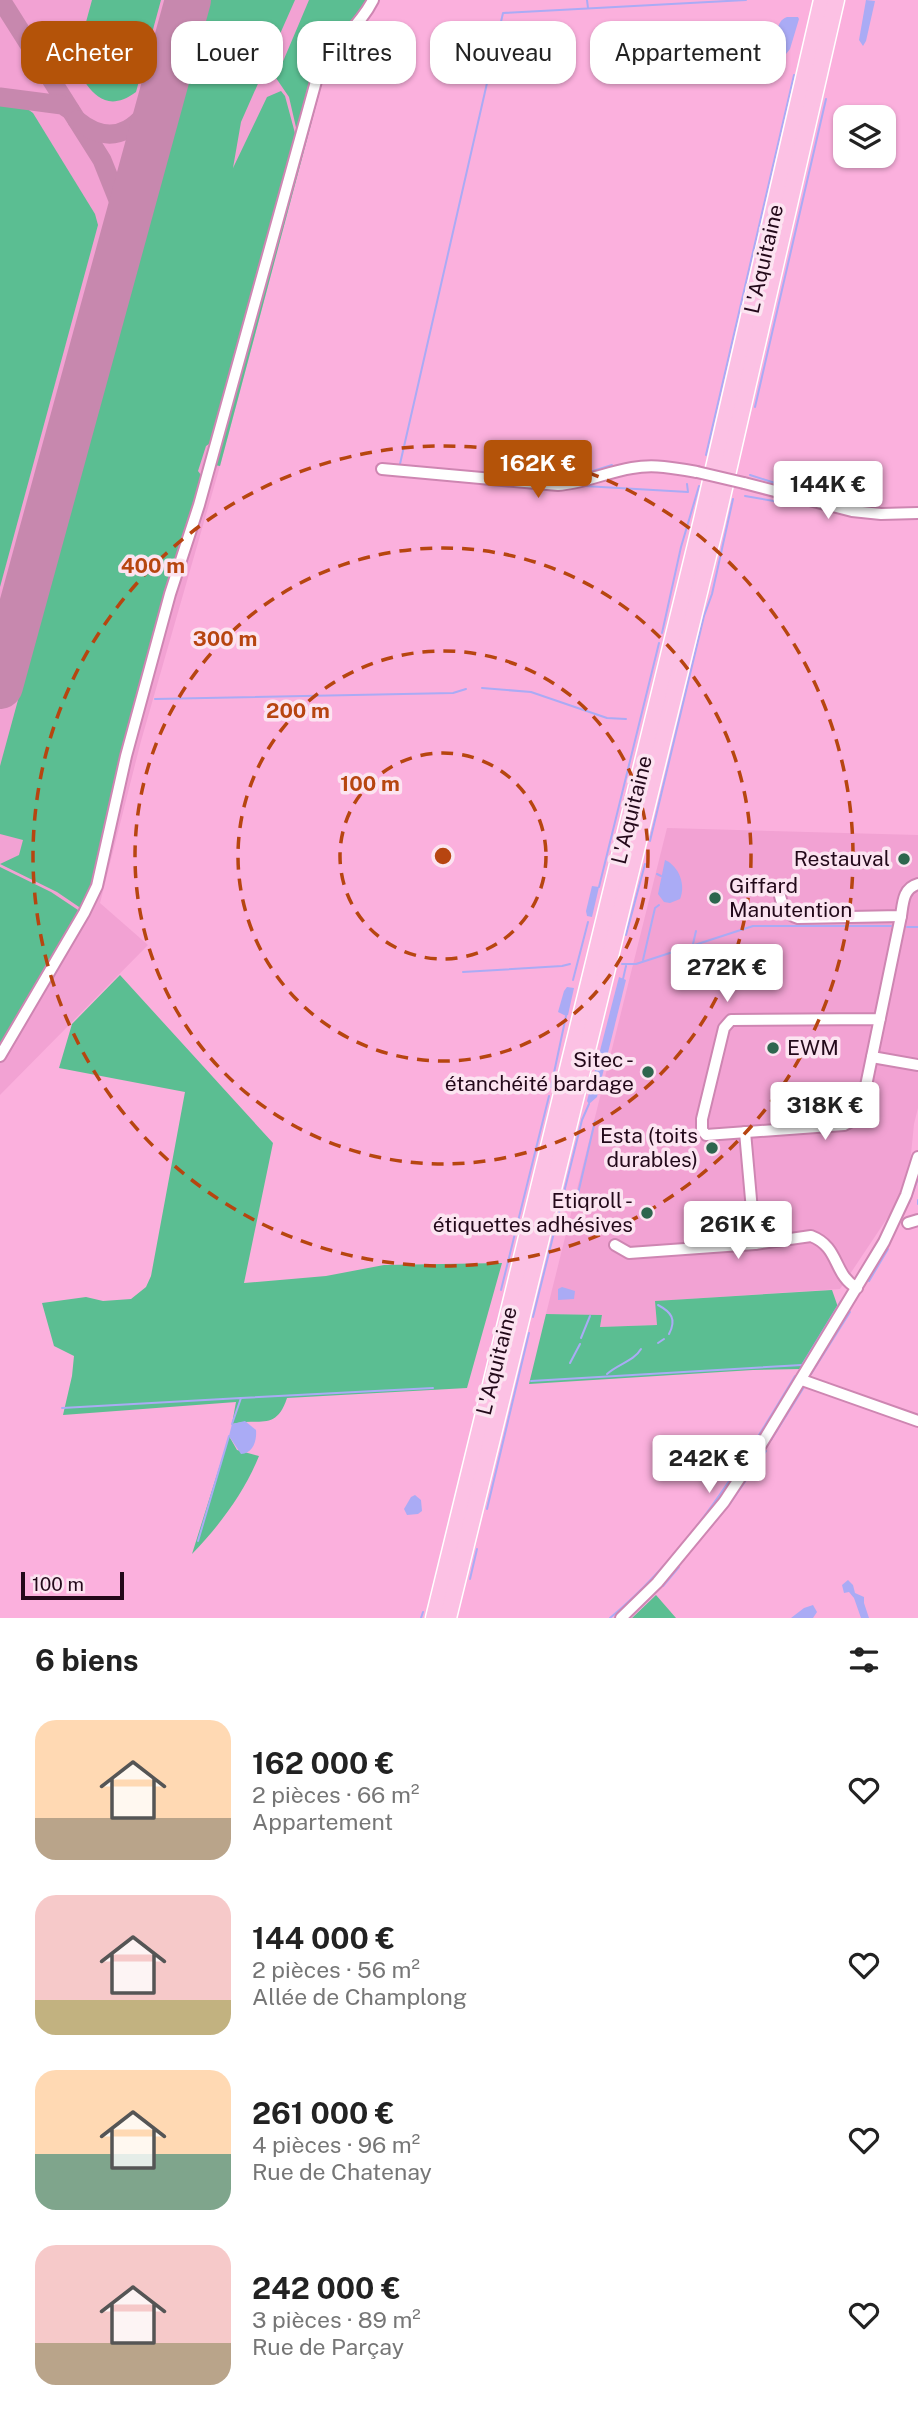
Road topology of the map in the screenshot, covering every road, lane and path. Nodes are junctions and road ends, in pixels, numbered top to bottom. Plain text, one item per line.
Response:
1 (373, 0) edge
2 (822, 0) edge
3 (836, 0) edge
4 (382, 469) dead end
5 (918, 513) edge
6 (918, 884) edge
7 (780, 896) dead end
8 (901, 916) junction
9 (880, 1020) junction
10 (0, 1056) edge
11 (872, 1057) junction
12 (917, 1066) edge
13 (745, 1132) junction
14 (918, 1157) edge
15 (755, 1244) junction
16 (615, 1245) dead end
17 (857, 1288) junction
18 (802, 1380) junction
19 (918, 1421) edge
20 (434, 1618) edge
21 (448, 1618) edge
22 (621, 1618) edge

1 - 10 street
2 - 20 highway, L'Aquitaine
3 - 21 highway, L'Aquitaine
4 - 5 street, bridge
6 - 8 street
7 - 8 street
8 - 9 street
9 - 11 street
9 - 13 street
11 - 12 street
11 - 13 street
13 - 15 street
14 - 17 street
15 - 16 street
15 - 17 street
17 - 18 street
18 - 19 street
18 - 22 street

